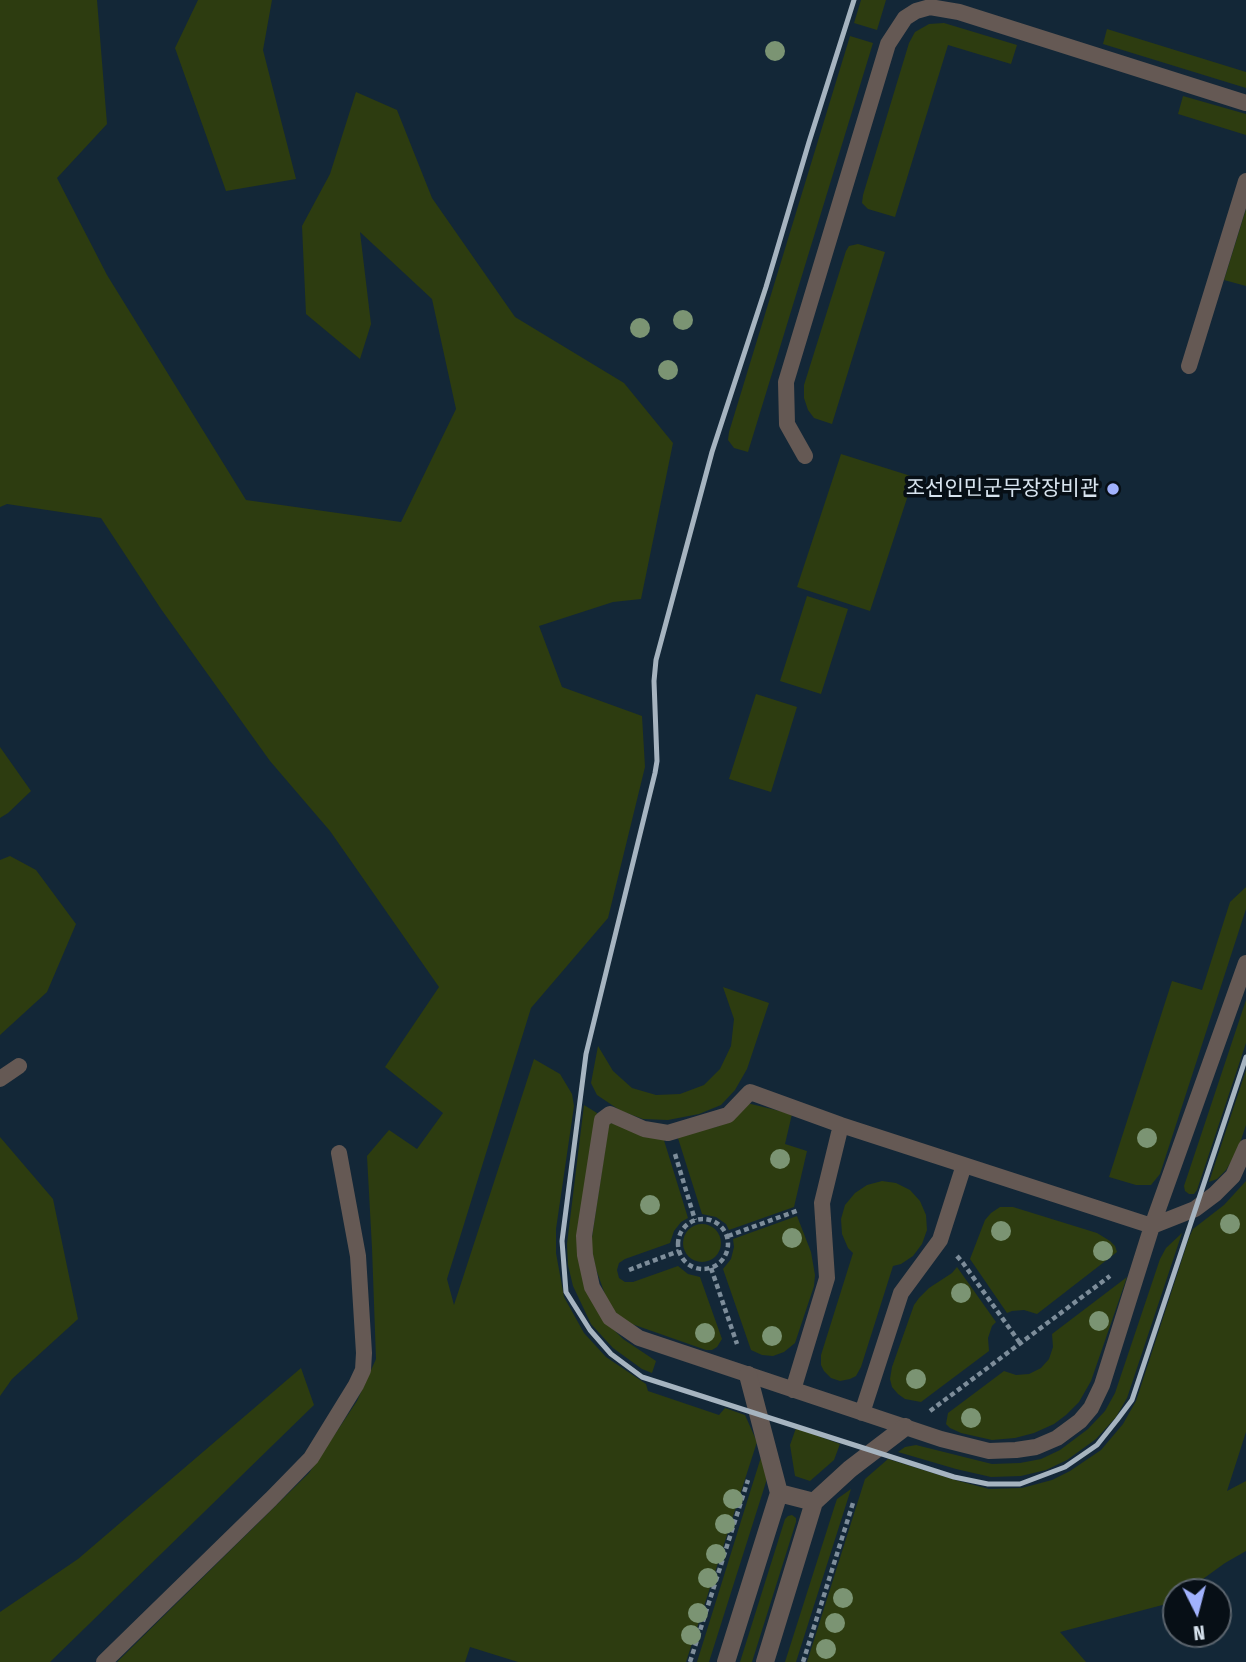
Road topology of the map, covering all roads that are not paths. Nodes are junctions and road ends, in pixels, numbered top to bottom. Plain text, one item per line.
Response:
1 (1246, 103) edge
2 (1246, 181) edge
3 (1189, 366) dead end
4 (805, 456) dead end
5 (1246, 963) edge
6 (19, 1066) dead end
7 (0, 1079) edge
8 (841, 1125) junction
9 (1246, 1147) edge
10 (339, 1153) dead end
11 (964, 1165) junction
12 (1152, 1226) junction
13 (748, 1375) junction
14 (793, 1390) junction
15 (862, 1413) junction
16 (905, 1427) junction
17 (779, 1493) junction
18 (814, 1502) junction
19 (104, 1662) edge
20 (726, 1662) edge
21 (765, 1662) edge

1 - 4 lane
2 - 3 lane
5 - 12 lane
6 - 7 lane
8 - 11 lane
8 - 13 lane
8 - 14 lane
9 - 12 lane
10 - 19 lane
11 - 12 lane
11 - 15 lane
12 - 16 lane
13 - 14 lane
13 - 17 street
14 - 15 lane
15 - 16 lane
16 - 18 street
17 - 18 street
17 - 20 street
18 - 21 street

